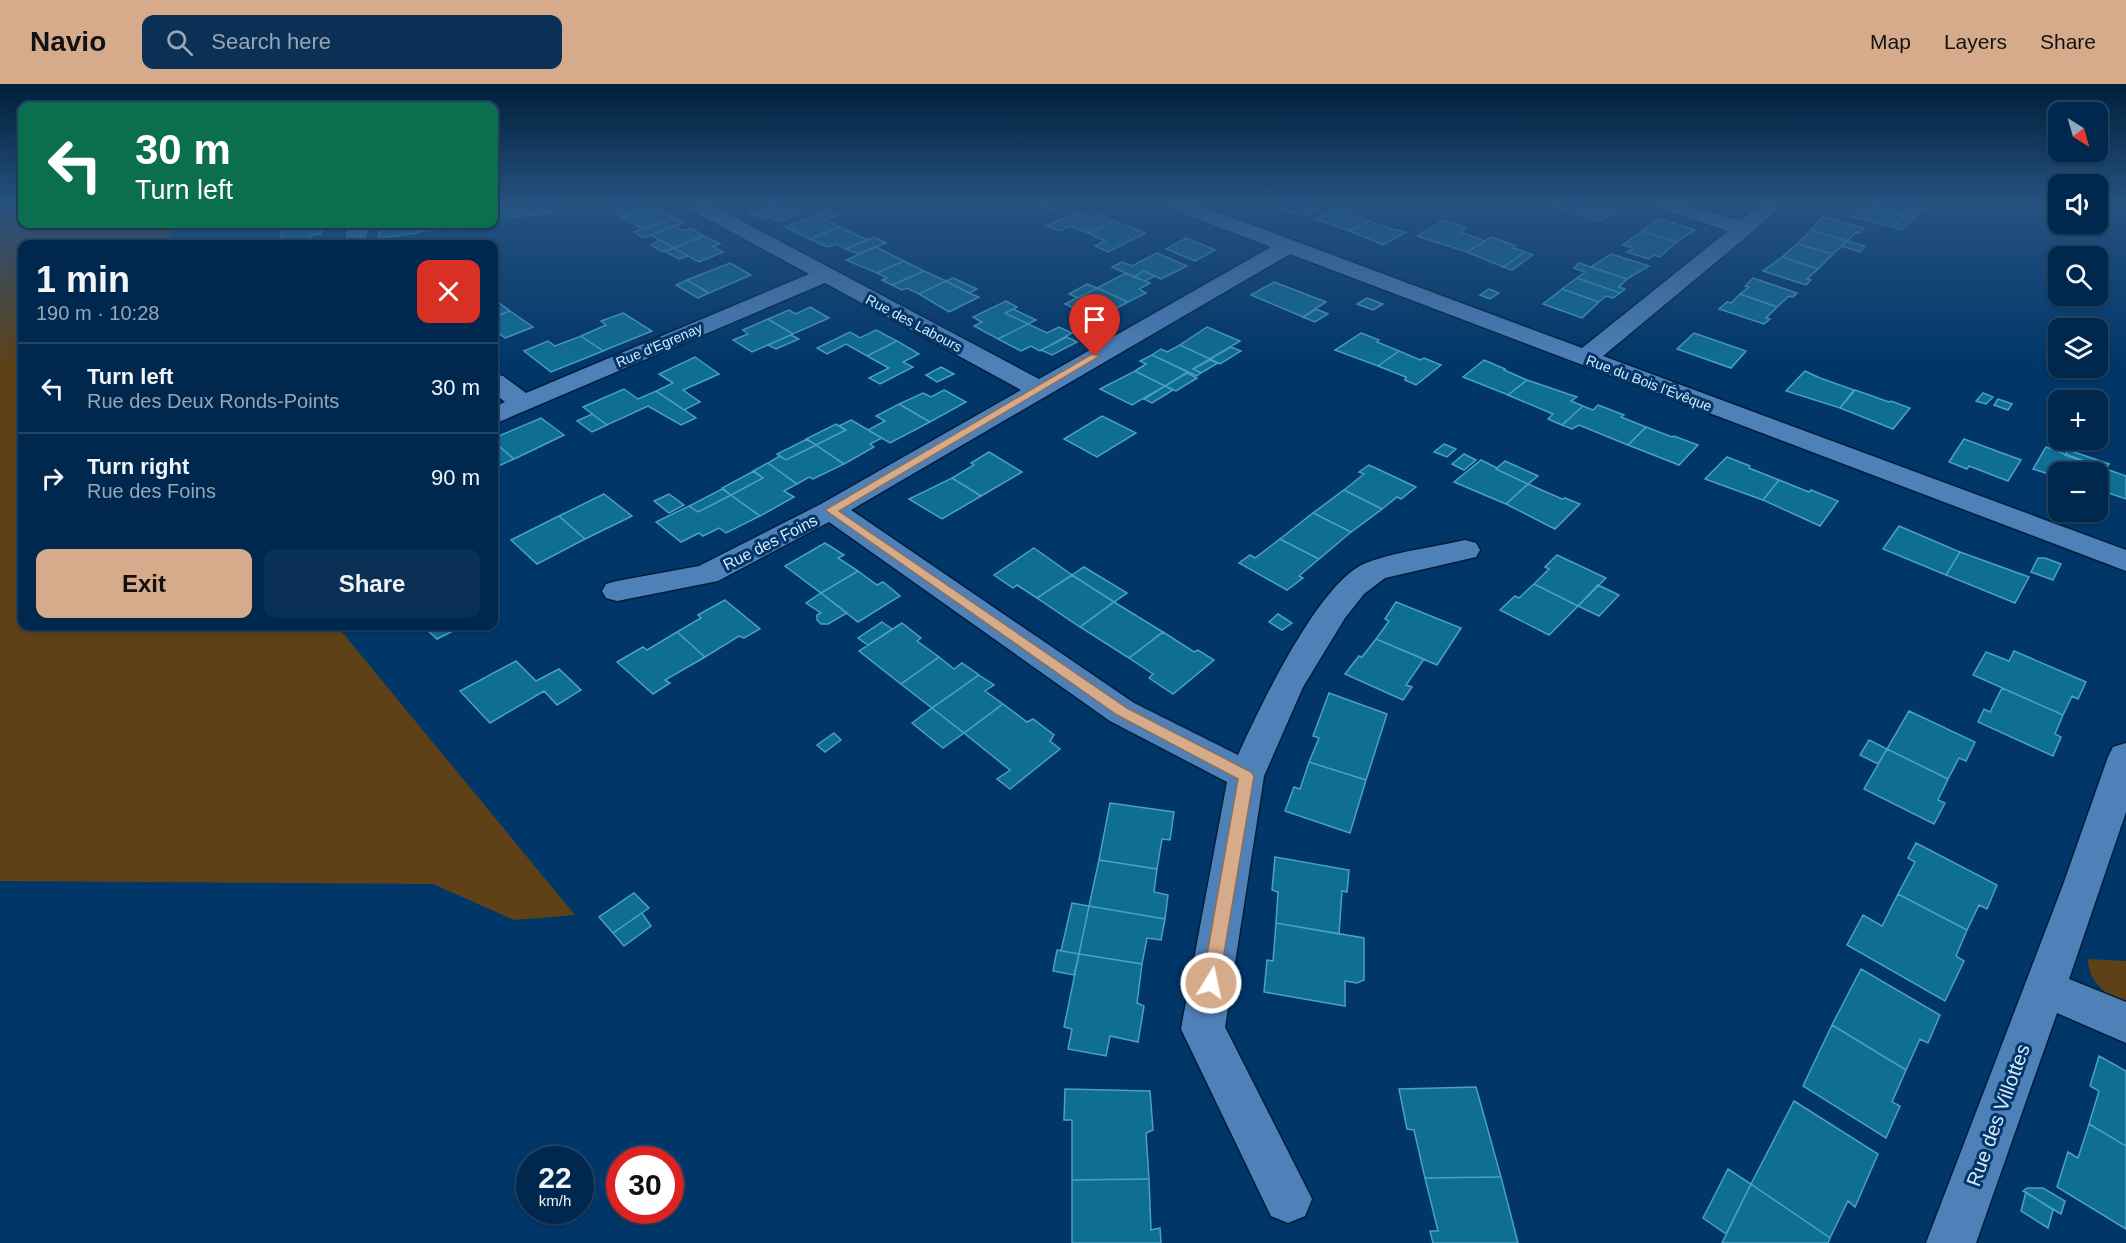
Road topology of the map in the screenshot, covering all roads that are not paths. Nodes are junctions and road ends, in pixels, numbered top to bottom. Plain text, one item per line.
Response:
1 (793, 257) edge
2 (1269, 257) edge
3 (1314, 257) edge
4 (1709, 257) edge
5 (826, 275) junction
6 (1584, 358) junction
7 (498, 384) edge
8 (1038, 389) junction
9 (523, 403) junction
10 (498, 414) edge
11 (831, 510) junction
12 (1465, 549) dead end
13 (2126, 561) edge
14 (617, 591) dead end
15 (2126, 757) edge
16 (1246, 776) junction
17 (2045, 988) junction
18 (2126, 1023) edge
19 (1288, 1199) dead end
20 (1950, 1243) edge

1 - 5 street, Rue des Labours
2 - 8 street, Rue des Foins
3 - 6 street, Rue du Bois l'Évêque
4 - 6 street
5 - 8 street, Rue des Labours
5 - 9 street, Rue d'Egrenay
6 - 13 street, Rue du Bois l'Évêque
7 - 9 street
8 - 11 street, Rue des Foins
9 - 10 street, Rue d'Egrenay
11 - 14 street, Rue des Foins
11 - 16 street
12 - 16 street
15 - 17 street, Rue des Villottes
16 - 19 street
17 - 18 street
17 - 20 street, Rue des Villottes

